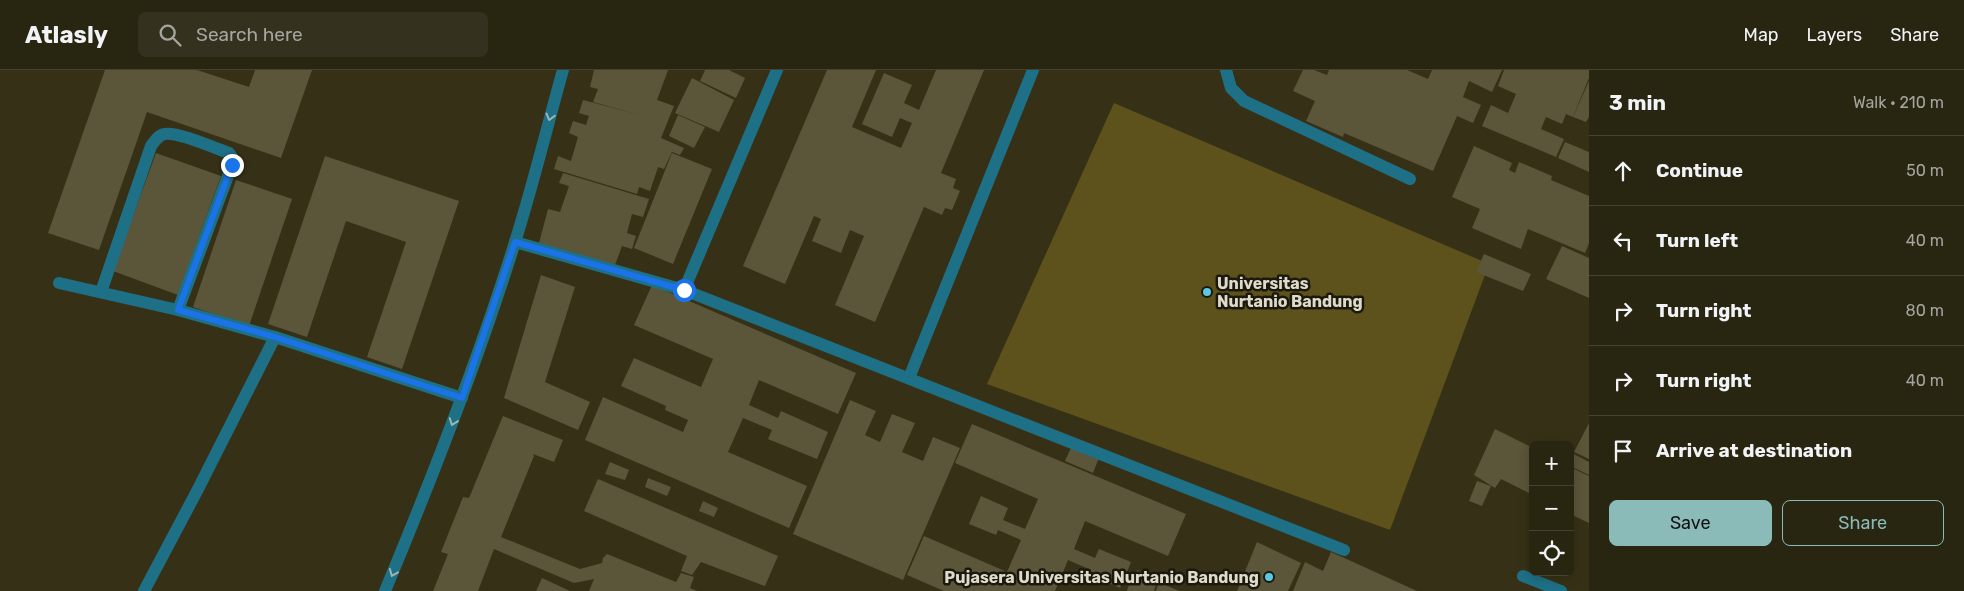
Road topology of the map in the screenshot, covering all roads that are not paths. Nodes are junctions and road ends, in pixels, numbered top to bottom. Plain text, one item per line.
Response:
1 (563, 70) edge
2 (777, 70) edge
3 (1034, 70) edge
4 (1226, 70) edge
5 (1410, 178) dead end
6 (515, 242) junction
7 (59, 282) dead end
8 (684, 290) junction
9 (101, 292) junction
10 (178, 310) junction
11 (275, 337) junction
12 (909, 378) junction
13 (462, 398) junction
14 (1344, 550) dead end
15 (1523, 576) dead end
16 (144, 591) edge
17 (385, 591) edge
18 (1561, 591) edge

1 -> 6 street
2 - 8 street
3 - 12 street
4 - 5 street
6 - 8 street
6 - 13 street
7 - 9 street
8 - 12 street
9 - 10 street
9 - 10 street
10 - 11 street
11 - 13 street
11 - 16 street
12 - 14 street
13 -> 17 street
15 - 18 street

